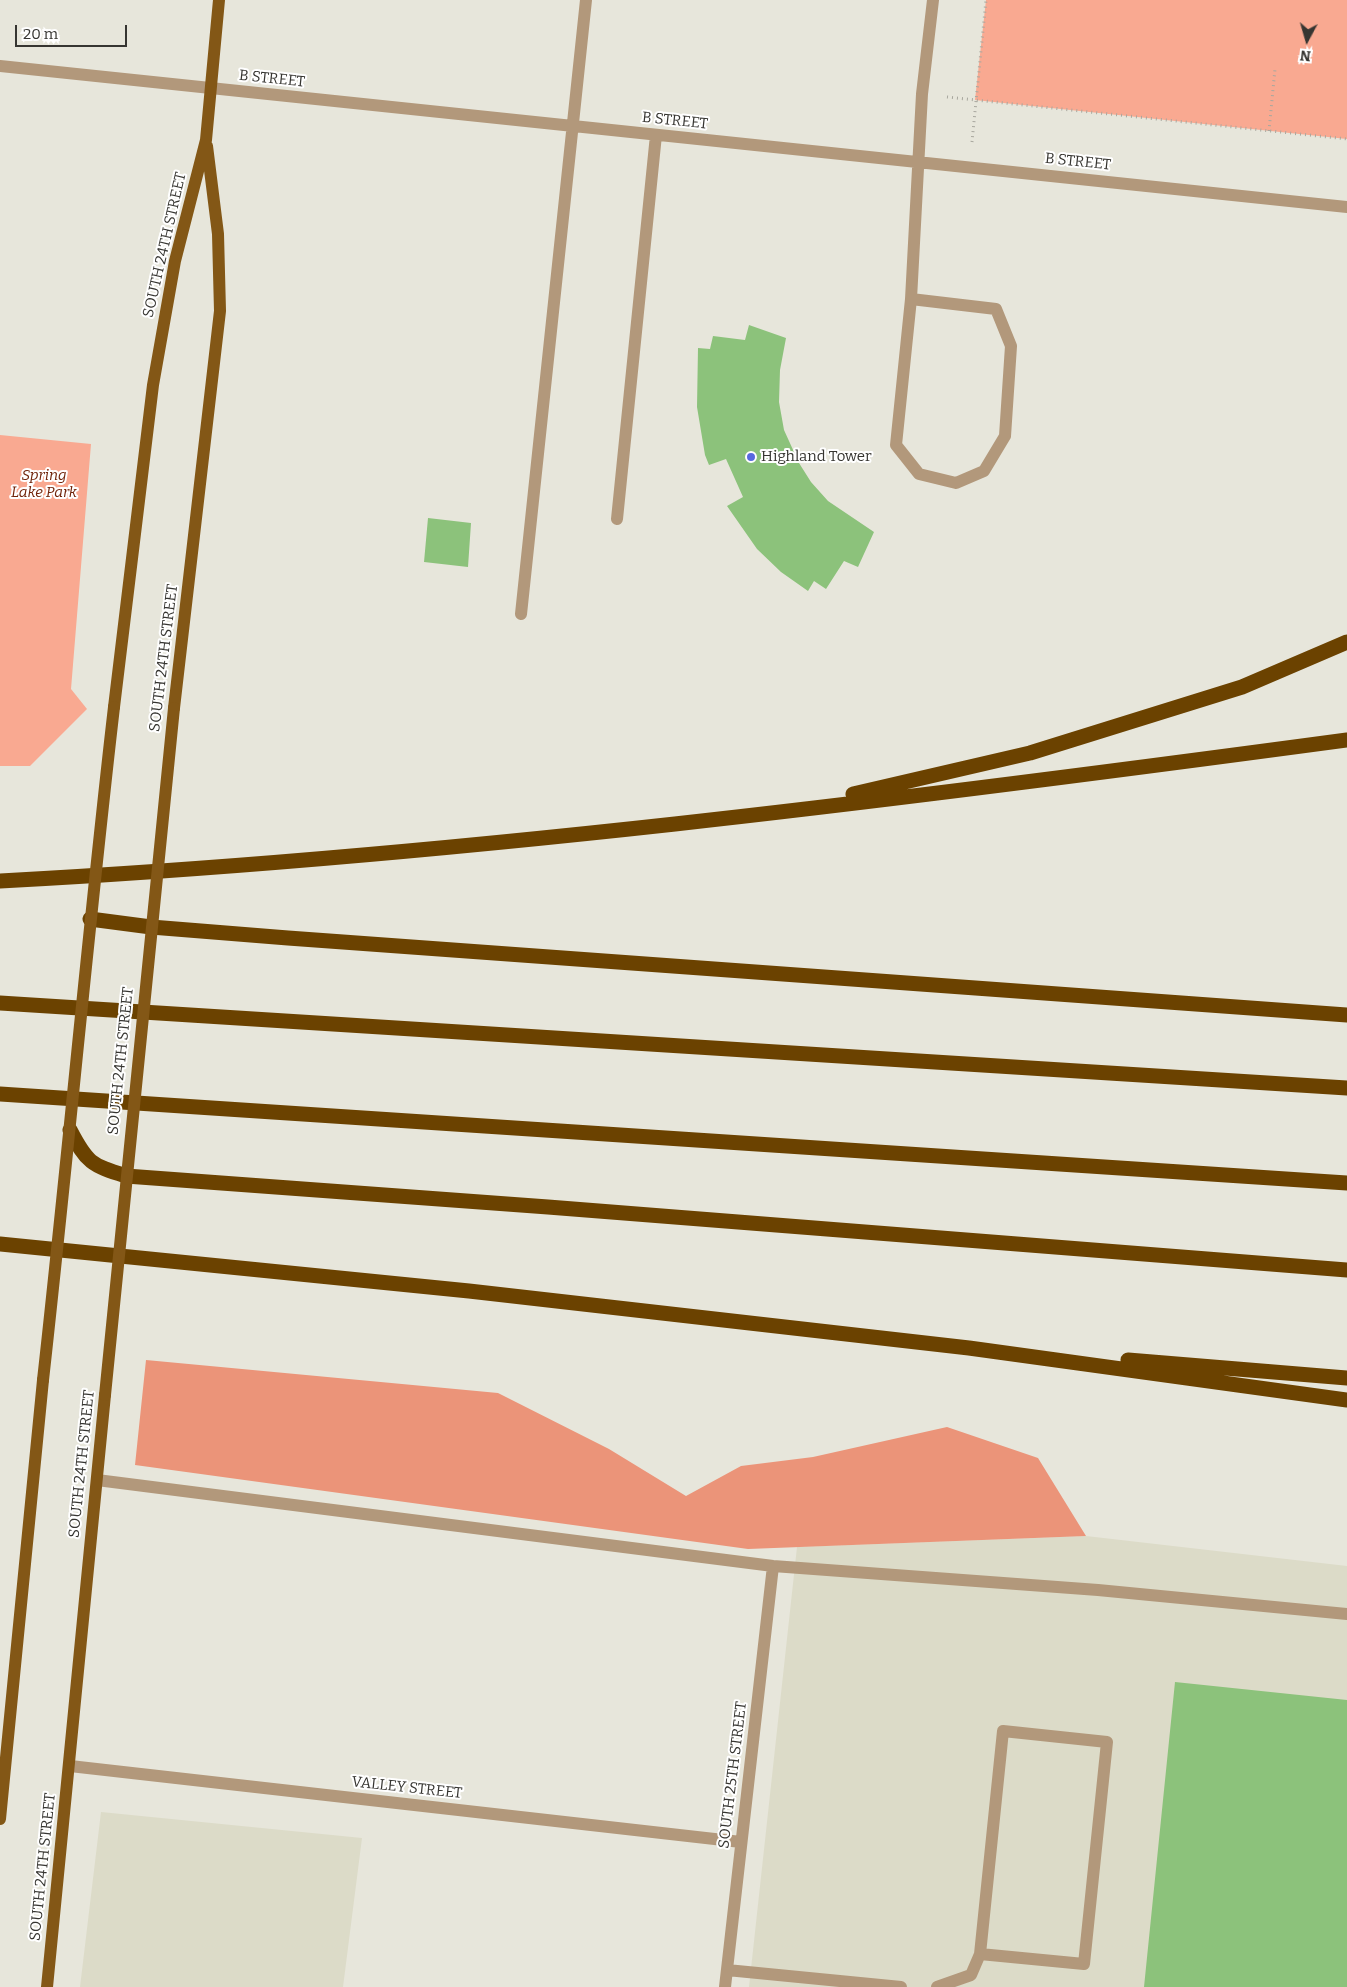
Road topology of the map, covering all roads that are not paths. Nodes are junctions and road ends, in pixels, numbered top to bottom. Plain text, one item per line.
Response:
1 (220, 0) edge
2 (586, 0) edge
3 (933, 0) edge
4 (0, 66) edge
5 (210, 89) junction
6 (573, 126) junction
7 (656, 135) junction
8 (206, 140) junction
9 (918, 161) junction
10 (1347, 207) edge
11 (911, 299) junction
12 (617, 519) dead end
13 (521, 614) dead end
14 (1347, 642) edge
15 (1347, 740) edge
16 (770, 812) junction
17 (0, 881) edge
18 (90, 919) junction
19 (151, 927) junction
20 (0, 1003) edge
21 (1347, 1015) edge
22 (1347, 1088) edge
23 (0, 1094) edge
24 (70, 1130) junction
25 (126, 1176) junction
26 (1347, 1184) edge
27 (0, 1244) edge
28 (1347, 1270) edge
29 (970, 1348) junction
30 (1347, 1378) edge
31 (1347, 1400) edge
32 (96, 1480) junction
33 (774, 1566) junction
34 (1347, 1614) edge
35 (70, 1766) junction
36 (0, 1819) edge
37 (741, 1842) junction
38 (980, 1954) junction
39 (727, 1970) junction
40 (47, 1987) edge
41 (725, 1987) edge
42 (901, 1987) edge
43 (938, 1987) edge

1 - 5 main road, SOUTH 24TH STREET
2 - 6 street
3 - 9 street
4 - 5 street, B STREET
5 - 6 street, B STREET
5 - 8 main road, SOUTH 24TH STREET
6 - 7 street, B STREET
6 - 13 street
7 - 9 street, B STREET
7 - 12 street
8 - 18 main road, SOUTH 24TH STREET, bridge
8 - 19 main road, SOUTH 24TH STREET, bridge
9 - 10 street, B STREET
9 - 11 street
11 - 11 street
14 - 16 highway
15 - 16 highway
16 - 17 highway
18 - 19 highway
18 - 24 main road, SOUTH 24TH STREET, bridge
19 - 21 highway
19 - 25 main road, SOUTH 24TH STREET, bridge
20 - 22 highway
23 - 26 highway
24 - 25 highway
24 - 36 main road, SOUTH 24TH STREET, bridge
25 - 28 highway
25 - 32 main road, SOUTH 24TH STREET, bridge
27 - 29 highway
29 - 30 highway
29 - 31 highway
32 - 33 street
32 - 35 main road, SOUTH 24TH STREET
33 - 34 street
33 - 37 street, SOUTH 25TH STREET
35 - 37 street, VALLEY STREET
35 - 40 main road, SOUTH 24TH STREET
37 - 39 street, SOUTH 25TH STREET
38 - 38 street
38 - 43 street
39 - 41 street, SOUTH 25TH STREET
39 - 42 street

